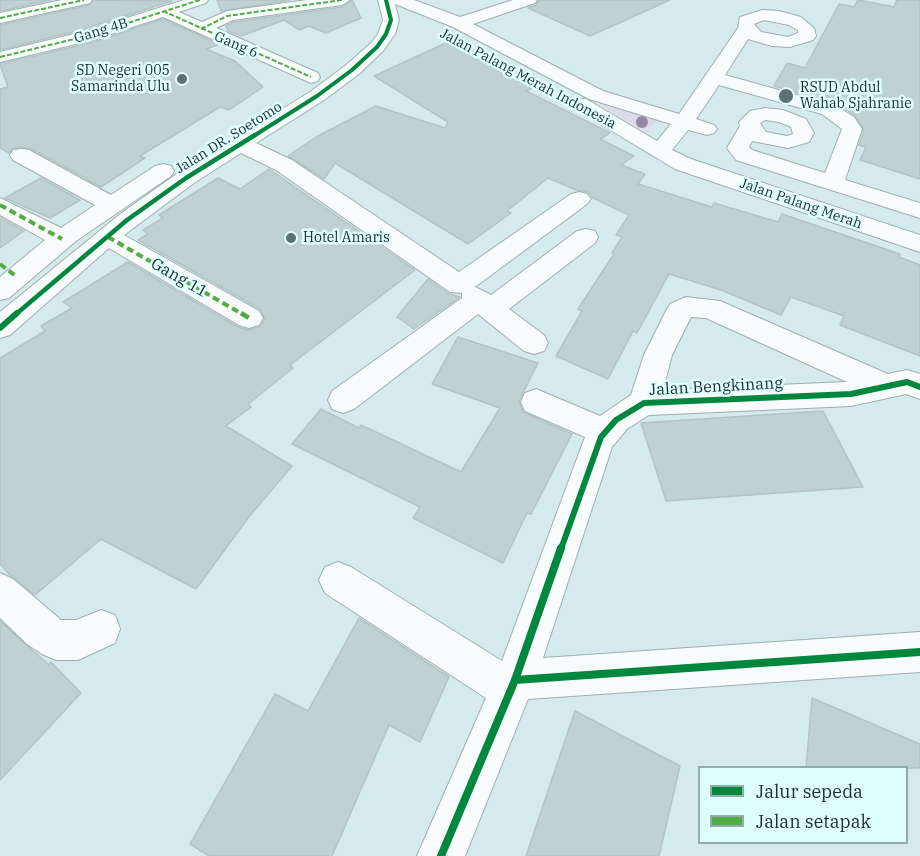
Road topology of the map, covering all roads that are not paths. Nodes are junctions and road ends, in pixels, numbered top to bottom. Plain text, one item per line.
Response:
1 (84, 0) edge
2 (342, 0) edge
3 (400, 0) edge
4 (529, 0) edge
5 (752, 0) edge
6 (190, 1) edge
7 (163, 11) junction
8 (375, 11) edge
9 (0, 18) edge
10 (459, 23) junction
11 (748, 23) junction
12 (201, 30) junction
13 (0, 57) edge
14 (534, 71) junction
15 (311, 77) junction
16 (713, 77) junction
17 (736, 82) junction
18 (768, 92) junction
19 (753, 121) junction
20 (682, 122) junction
21 (779, 142) junction
22 (242, 145) junction
23 (660, 152) junction
24 (21, 155) dead end
25 (841, 161) junction
26 (683, 164) junction
27 (177, 173) junction
28 (832, 184) junction
29 (579, 199) dead end
30 (110, 204) junction
31 (0, 205) edge
32 (920, 211) edge
33 (108, 237) junction
34 (586, 237) dead end
35 (62, 239) junction
36 (920, 244) edge
37 (6, 278) edge
38 (476, 297) junction
39 (249, 318) dead end
40 (0, 328) edge
41 (534, 343) dead end
42 (886, 386) junction
43 (920, 387) edge
44 (343, 400) dead end
45 (536, 402) dead end
46 (644, 403) junction
47 (605, 432) junction
48 (338, 580) dead end
49 (0, 592) edge
50 (101, 629) dead end
51 (920, 652) edge
52 (513, 685) junction
53 (441, 856) edge

1 - 9 street
2 - 12 street
3 - 10 street
4 - 10 street
5 - 11 street
6 - 7 street, Gang 4B
7 - 12 street, Gang 6
7 - 13 street, Gang 4B
8 - 14 street, Jalan Palang Merah Indonesia
8 - 15 street, Jalan DR. Soetomo
8 - 22 street, Jalan DR. Soetomo
10 - 14 street, Jalan Palang Merah Indonesia
11 - 16 street
11 - 17 street
11 - 17 street
12 - 15 street, Gang 6
14 - 20 street, Jalan Palang Merah Indonesia
14 - 23 street, Jalan Palang Merah Indonesia
15 - 27 street, Jalan DR. Soetomo
16 - 17 street
16 - 20 street
17 - 18 street
17 - 20 street, Jalan Palang Merah Indonesia
17 - 26 street
18 - 19 street
18 - 25 street
19 - 21 street
19 - 21 street
19 - 28 street
20 - 23 street
21 - 25 street
22 - 27 street, Jalan DR. Soetomo
22 - 38 street
23 - 26 street, Jalan Palang Merah
24 - 30 street
25 - 28 street
26 - 36 street, Jalan Palang Merah
27 - 30 street, Jalan DR. Soetomo
27 - 33 street, Jalan DR. Soetomo
28 - 32 street
29 - 38 street
30 - 35 street, Jalan DR. Soetomo
31 - 35 street
33 - 39 street, Gang 11
33 - 40 street, Jalan DR. Soetomo
34 - 38 street
35 - 37 street, Jalan DR. Soetomo
38 - 41 street
38 - 44 street
42 - 43 street, Jalan Bengkinang
42 - 46 street, Jalan Bengkinang
42 - 46 street
45 - 47 street
46 - 47 street, Jalan Bengkinang
47 - 52 street, Jalan Bengkinang
48 - 52 street
49 - 50 street
51 - 52 street
52 - 53 street, Jalan Bengkinang

